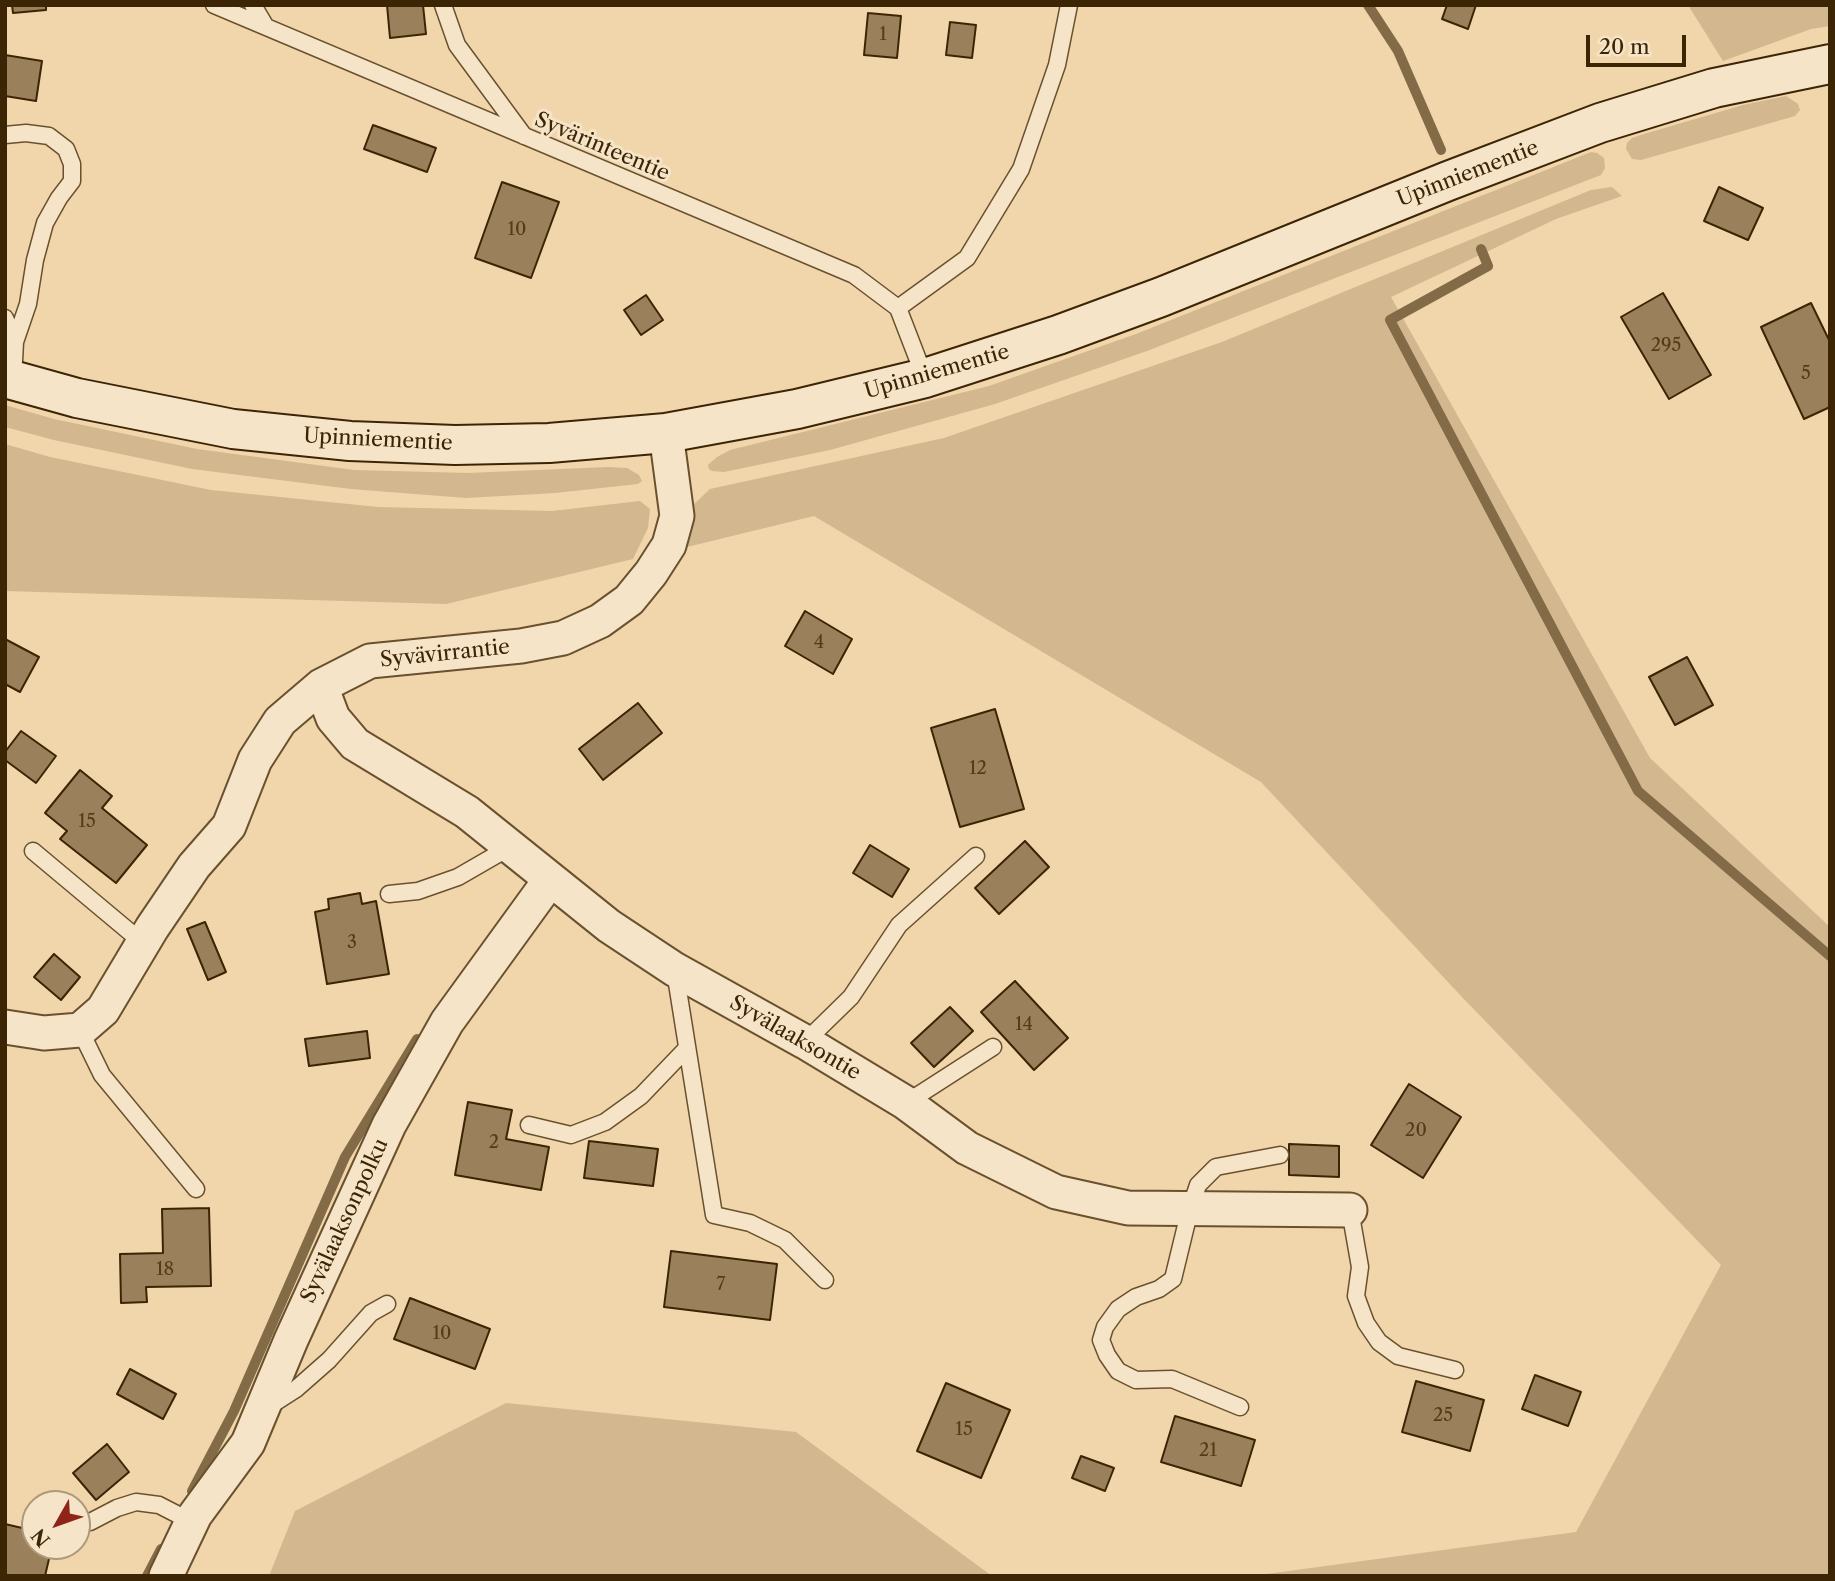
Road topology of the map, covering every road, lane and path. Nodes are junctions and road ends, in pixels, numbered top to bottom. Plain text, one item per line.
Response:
1 (214, 5) edge
2 (253, 5) edge
3 (443, 5) edge
4 (1069, 5) edge
5 (266, 27) junction
6 (1830, 64) edge
7 (5, 135) edge
8 (526, 138) junction
9 (898, 308) junction
10 (5, 318) edge
11 (15, 342) junction
12 (9, 379) edge
13 (925, 379) junction
14 (666, 433) junction
15 (321, 686) junction
16 (510, 847) junction
17 (33, 851) dead end
18 (976, 856) dead end
19 (550, 880) junction
20 (389, 894) dead end
21 (143, 943) junction
22 (674, 969) junction
23 (5, 1027) edge
24 (80, 1030) junction
25 (805, 1042) junction
26 (993, 1047) dead end
27 (687, 1048) junction
28 (906, 1102) junction
29 (529, 1125) dead end
30 (1280, 1155) dead end
31 (196, 1189) dead end
32 (1190, 1209) junction
33 (1350, 1210) joint
34 (825, 1280) dead end
35 (387, 1304) dead end
36 (1455, 1370) dead end
37 (1240, 1408) dead end
38 (261, 1412) junction
39 (91, 1522) edge
40 (192, 1522) junction
41 (166, 1576) edge

1 - 5 lane, Syvärinteentie
2 - 5 lane
3 - 8 lane
4 - 9 lane
5 - 8 lane, Syvärinteentie
6 - 13 main road, Upinniementie
7 - 11 lane
8 - 9 lane, Syvärinteentie
9 - 13 lane
10 - 11 lane
11 - 12 lane
12 - 14 main road, Upinniementie
13 - 14 main road, Upinniementie
14 - 15 street, Syvävirrantie
15 - 16 street, Syvälaaksontie
15 - 21 street, Syvävirrantie
16 - 19 street, Syvälaaksontie
16 - 20 lane
17 - 21 lane
18 - 25 lane
19 - 22 street, Syvälaaksontie
19 - 38 street, Syvälaaksonpolku
21 - 24 street, Syvävirrantie
22 - 25 street, Syvälaaksontie
22 - 27 lane
23 - 24 street
24 - 31 lane
25 - 28 street, Syvälaaksontie
26 - 28 lane
27 - 29 lane
27 - 34 lane
28 - 32 street, Syvälaaksontie
30 - 32 lane
32 - 33 street, Syvälaaksontie
32 - 37 lane
33 - 36 lane
35 - 38 lane
38 - 40 street, Syvälaaksonpolku
39 - 40 lane
40 - 41 street, Syvälaaksonpolku

